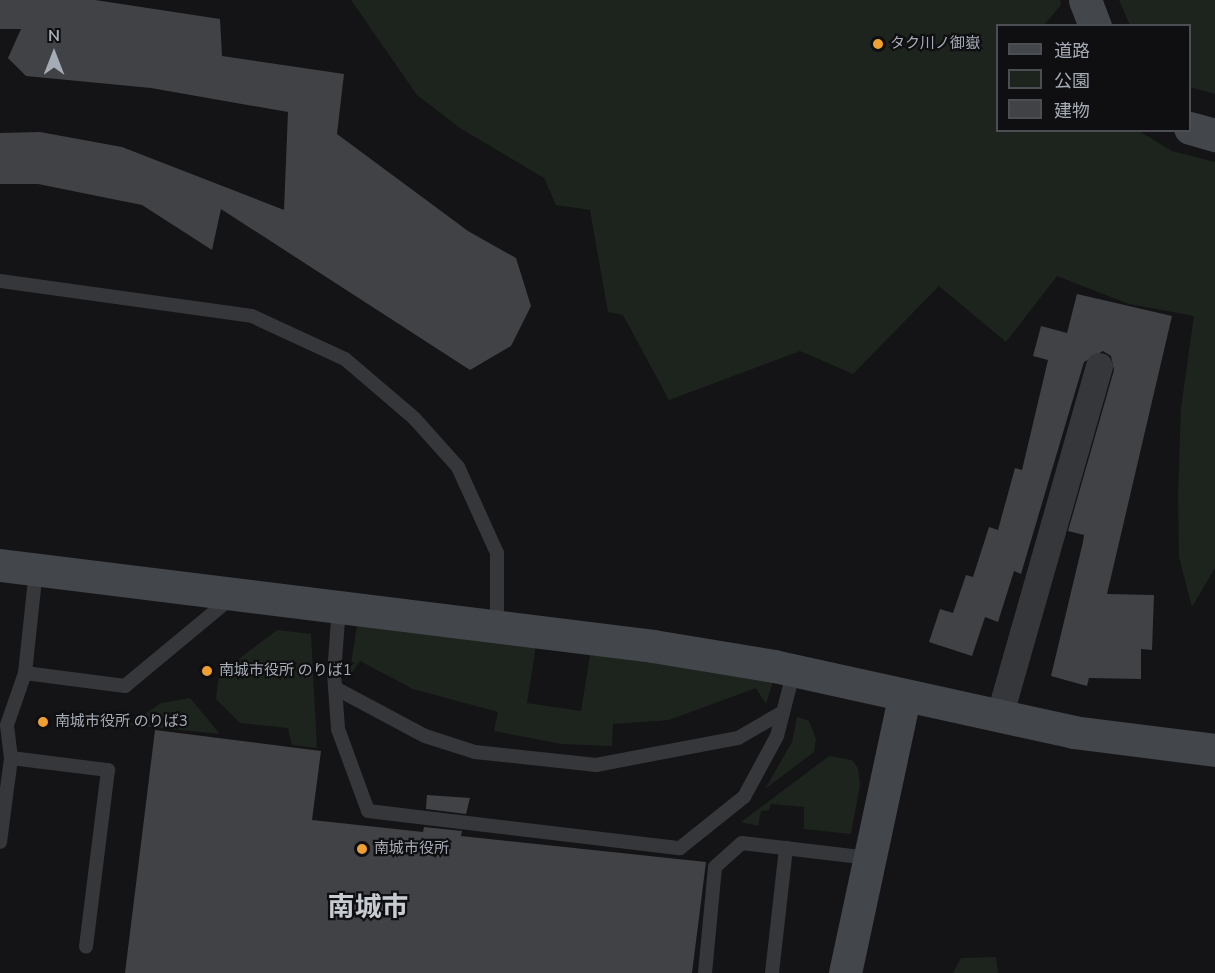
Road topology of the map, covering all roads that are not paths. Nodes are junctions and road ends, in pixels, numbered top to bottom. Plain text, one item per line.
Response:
1 (1084, 0) edge
2 (1094, 24) edge
3 (1191, 128) edge
4 (1215, 135) edge
5 (0, 281) edge
6 (1099, 366) dead end
7 (0, 566) edge
8 (36, 570) junction
9 (237, 593) junction
10 (339, 607) junction
11 (497, 625) junction
12 (794, 670) junction
13 (25, 673) junction
14 (335, 688) junction
15 (904, 697) junction
16 (783, 712) junction
17 (999, 717) junction
18 (1215, 750) edge
19 (11, 758) junction
20 (0, 842) edge
21 (786, 848) junction
22 (869, 858) junction
23 (86, 947) dead end
24 (705, 973) edge
25 (772, 973) edge
26 (845, 973) edge

1 - 2 street
3 - 4 street
5 - 11 lane
6 - 17 street
7 - 8 street
8 - 9 street
8 - 13 lane
9 - 10 street
9 - 13 lane
10 - 11 street
10 - 14 lane
11 - 12 street
12 - 15 street
12 - 16 lane
13 - 19 lane
14 - 16 lane
14 - 16 lane
15 - 17 street
15 - 22 street
17 - 18 street
19 - 20 lane
19 - 23 lane
21 - 22 lane
21 - 24 lane
21 - 25 lane
22 - 26 street

